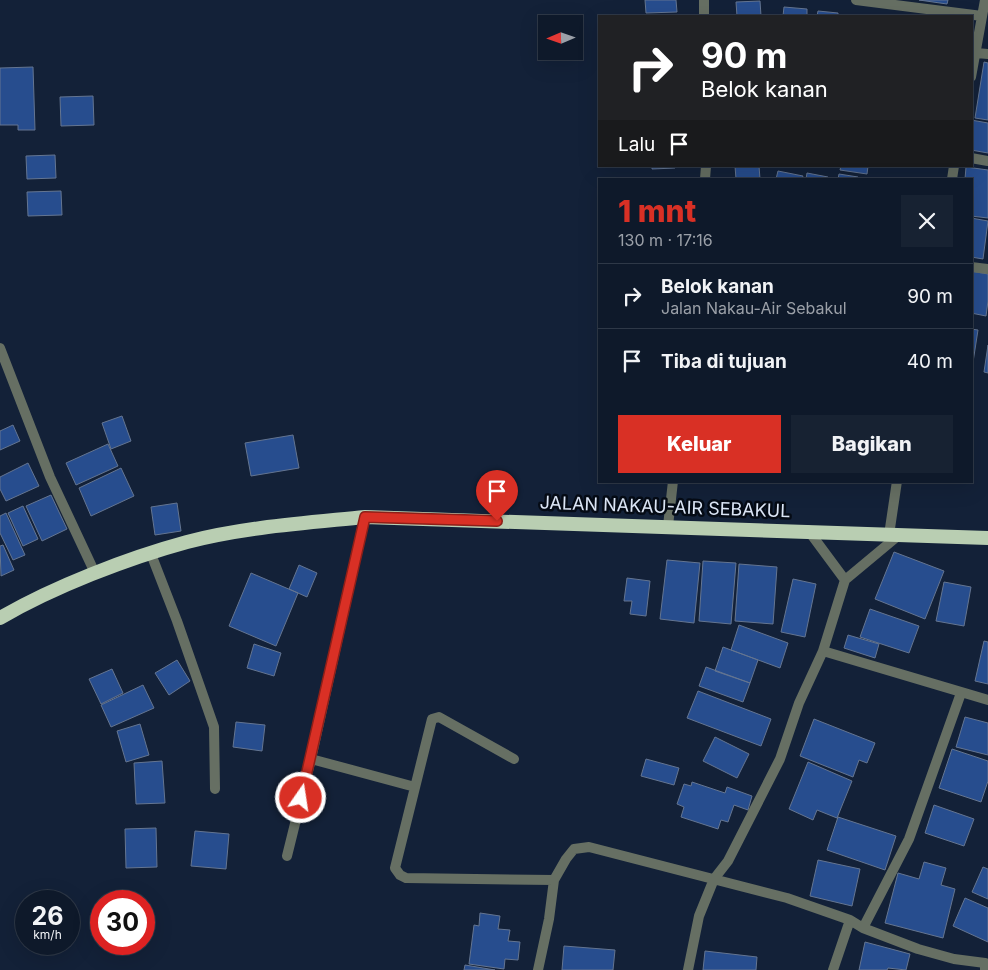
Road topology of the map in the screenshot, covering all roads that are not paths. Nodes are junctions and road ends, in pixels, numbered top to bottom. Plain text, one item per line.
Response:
1 (704, 0) edge
2 (856, 0) edge
3 (985, 0) edge
4 (704, 15) edge
5 (982, 16) junction
6 (976, 53) junction
7 (988, 54) edge
8 (973, 67) edge
9 (973, 158) edge
10 (988, 161) edge
11 (973, 267) edge
12 (988, 269) edge
13 (0, 348) edge
14 (673, 483) edge
15 (897, 483) edge
16 (365, 517) junction
17 (668, 526) junction
18 (808, 530) junction
19 (894, 535) junction
20 (988, 538) edge
21 (151, 554) junction
22 (95, 573) junction
23 (845, 580) junction
24 (0, 618) edge
25 (824, 651) junction
26 (961, 693) junction
27 (988, 700) edge
28 (311, 759) junction
29 (514, 759) dead end
30 (415, 787) junction
31 (215, 789) dead end
32 (288, 856) dead end
33 (714, 879) junction
34 (554, 880) junction
35 (850, 920) junction
36 (863, 928) junction
37 (986, 965) edge
38 (538, 970) edge
39 (688, 970) edge
40 (833, 970) edge

1 - 4 street
2 - 5 street
3 - 5 street
5 - 6 street
6 - 7 street
6 - 8 street
9 - 10 street
11 - 12 street
13 - 22 street
14 - 17 street
15 - 19 street
16 - 17 highway, JALAN NAKAU-AIR SEBAKUL
16 - 21 highway, JALAN NAKAU-AIR SEBAKUL
16 - 28 street
17 - 18 highway, JALAN NAKAU-AIR SEBAKUL
18 - 19 highway, JALAN NAKAU-AIR SEBAKUL
18 - 23 street
19 - 20 highway, JALAN NAKAU-AIR SEBAKUL
19 - 23 street
21 - 22 highway, JALAN NAKAU-AIR SEBAKUL
21 - 31 street
22 - 24 highway, JALAN NAKAU-AIR SEBAKUL
23 - 25 street
25 - 26 street
25 - 33 street
26 - 27 street
26 - 36 street
28 - 30 street
28 - 32 street
29 - 30 street
30 - 34 street
33 - 34 street
33 - 35 street
33 - 39 street
34 - 38 street
35 - 36 street
35 - 40 street
36 - 37 street

